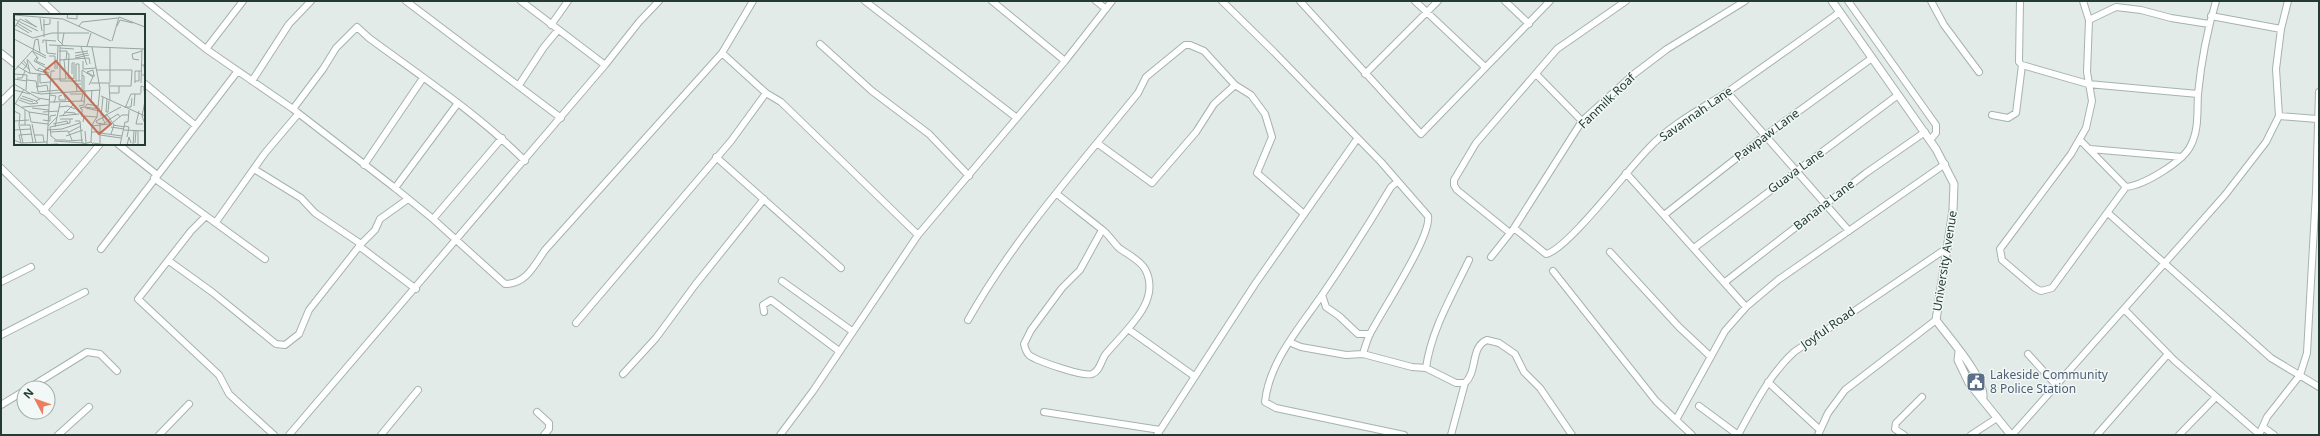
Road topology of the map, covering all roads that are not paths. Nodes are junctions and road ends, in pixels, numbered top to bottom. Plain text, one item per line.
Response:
1 (42, 1) edge
2 (146, 1) edge
3 (243, 1) edge
4 (312, 1) edge
5 (406, 1) edge
6 (520, 1) edge
7 (568, 1) edge
8 (659, 1) edge
9 (753, 1) edge
10 (864, 1) edge
11 (992, 1) edge
12 (1096, 1) edge
13 (1112, 1) edge
14 (1222, 1) edge
15 (1300, 1) edge
16 (1415, 1) edge
17 (1438, 1) edge
18 (1505, 1) edge
19 (1550, 1) edge
20 (1626, 1) edge
21 (1746, 1) edge
22 (1832, 1) edge
23 (1848, 1) edge
24 (1931, 1) edge
25 (2020, 1) edge
26 (2083, 1) edge
27 (2216, 1) edge
28 (2288, 1) edge
29 (2117, 4) edge
30 (1106, 9) junction
31 (1840, 12) junction
32 (1427, 13) junction
33 (56, 14) edge
34 (2211, 16) junction
35 (2089, 20) junction
36 (1529, 24) junction
37 (2209, 24) junction
38 (551, 25) junction
39 (2280, 29) junction
40 (558, 30) junction
41 (820, 44) dead end
42 (206, 48) junction
43 (722, 53) junction
44 (1, 54) edge
45 (1872, 58) junction
46 (1065, 61) junction
47 (14, 63) edge
48 (605, 65) junction
49 (2022, 65) junction
50 (1485, 67) junction
51 (238, 72) junction
52 (1979, 72) dead end
53 (1365, 74) junction
54 (1536, 74) junction
55 (423, 78) junction
56 (252, 81) junction
57 (145, 84) edge
58 (2088, 84) junction
59 (520, 85) junction
60 (1235, 85) junction
61 (14, 89) edge
62 (1727, 92) junction
63 (2319, 92) edge
64 (766, 93) junction
65 (2198, 94) junction
66 (1898, 95) junction
67 (1, 102) edge
68 (458, 103) junction
69 (296, 112) junction
70 (1992, 115) dead end
71 (2279, 116) junction
72 (561, 118) junction
73 (1017, 118) junction
74 (2317, 119) junction
75 (1582, 122) junction
76 (195, 125) junction
77 (1925, 132) junction
78 (1766, 135) junction
79 (502, 138) junction
80 (1357, 139) junction
81 (1930, 140) junction
82 (2080, 140) junction
83 (1097, 143) junction
84 (99, 145) edge
85 (119, 145) edge
86 (2090, 149) junction
87 (716, 157) junction
88 (2182, 157) junction
89 (524, 161) junction
90 (1945, 164) junction
91 (364, 165) junction
92 (1, 168) edge
93 (254, 169) junction
94 (1797, 171) junction
95 (1626, 173) junction
96 (155, 176) junction
97 (969, 176) junction
98 (1397, 182) junction
99 (2126, 187) junction
100 (2318, 187) edge
101 (395, 188) junction
102 (1057, 194) junction
103 (408, 199) junction
104 (764, 199) junction
105 (1825, 204) junction
106 (43, 211) junction
107 (2108, 213) junction
108 (1304, 214) junction
109 (1664, 215) junction
110 (206, 216) junction
111 (433, 219) junction
112 (216, 222) junction
113 (1102, 230) junction
114 (1512, 231) junction
115 (1849, 231) junction
116 (918, 235) junction
117 (70, 236) dead end
118 (456, 242) junction
119 (360, 245) junction
120 (1694, 248) junction
121 (1947, 248) junction
122 (100, 249) dead end
123 (1610, 252) dead end
124 (1491, 257) dead end
125 (265, 259) dead end
126 (1469, 260) dead end
127 (169, 261) junction
128 (2162, 263) junction
129 (2312, 264) junction
130 (2319, 265) edge
131 (31, 267) dead end
132 (841, 268) dead end
133 (1553, 271) dead end
134 (782, 281) dead end
135 (1, 282) edge
136 (1725, 282) junction
137 (416, 289) junction
138 (85, 292) dead end
139 (1322, 295) junction
140 (1746, 307) junction
141 (2124, 309) junction
142 (764, 312) dead end
143 (968, 320) dead end
144 (1936, 320) junction
145 (576, 323) dead end
146 (1128, 329) junction
147 (852, 331) junction
148 (1370, 334) junction
149 (1, 335) edge
150 (1289, 342) junction
151 (839, 351) junction
152 (1363, 354) junction
153 (2028, 354) dead end
154 (2168, 354) junction
155 (1710, 356) junction
156 (1426, 368) junction
157 (117, 371) dead end
158 (623, 374) dead end
159 (2300, 375) junction
160 (1194, 376) junction
161 (42, 380) edge
162 (1768, 382) junction
163 (1465, 383) junction
164 (2318, 384) edge
165 (2057, 386) junction
166 (418, 390) dead end
167 (16, 396) edge
168 (1922, 397) dead end
169 (2215, 398) junction
170 (189, 404) dead end
171 (1, 405) edge
172 (1699, 406) dead end
173 (89, 407) dead end
174 (537, 412) dead end
175 (1044, 412) dead end
176 (1997, 418) junction
177 (1676, 420) junction
178 (2263, 427) junction
179 (1158, 433) edge
180 (1819, 433) edge
181 (162, 434) edge
182 (58, 435) edge
183 (274, 435) edge
184 (290, 435) edge
185 (381, 435) edge
186 (544, 435) edge
187 (780, 435) edge
188 (1404, 435) edge
189 (1451, 435) edge
190 (1572, 435) edge
191 (1692, 435) edge
192 (1738, 435) edge
193 (1904, 435) edge
194 (1971, 435) edge
195 (2012, 435) edge
196 (2097, 435) edge
197 (2179, 435) edge
198 (2259, 435) edge
199 (2274, 435) edge

1 - 33 street
2 - 42 street
3 - 42 street
4 - 56 street
5 - 59 street
6 - 38 street
7 - 38 street
8 - 48 street
9 - 43 street
10 - 73 street
11 - 46 street
12 - 30 street
13 - 30 street
14 - 80 street
15 - 53 street
16 - 32 street
17 - 32 street
18 - 36 street
19 - 36 street
20 - 54 street
21 - 75 street, Fanmilk Roaf
22 - 31 street, University Avenue
23 - 81 street
24 - 52 street
25 - 49 street
26 - 35 street
27 - 34 street
28 - 39 street
29 - 35 street
29 - 37 street
30 - 46 street
31 - 45 street, University Avenue
31 - 62 street, Savannah Lane
32 - 50 street
32 - 53 street
34 - 37 street
34 - 39 street
35 - 58 street
36 - 50 street
37 - 65 street
38 - 40 street
39 - 71 street
40 - 48 street
40 - 59 street
41 - 97 street
42 - 51 street
43 - 64 street
43 - 118 street
44 - 47 street
45 - 66 street, University Avenue
45 - 78 street, Pawpaw Lane
46 - 73 street
48 - 72 street
49 - 58 street
49 - 70 street
50 - 53 street
51 - 56 street
51 - 76 street
54 - 75 street
54 - 114 street
55 - 68 street
55 - 69 street
55 - 91 street
56 - 69 street
57 - 76 street
58 - 65 street
58 - 82 street
59 - 72 street
60 - 83 street
60 - 83 street
60 - 108 street
61 - 67 street
62 - 78 street
62 - 95 street, Savannah Lane
63 - 74 street
64 - 87 street
64 - 116 street
65 - 88 street
66 - 77 street, University Avenue
66 - 94 street, Guava Lane
68 - 79 street
68 - 101 street
69 - 91 street
69 - 93 street
71 - 74 street
71 - 128 street
72 - 89 street
73 - 97 street
74 - 100 street
75 - 114 street, Fanmilk Roaf
76 - 96 street
77 - 81 street, University Avenue
77 - 105 street, Banana Lane
78 - 94 street
78 - 109 street, Pawpaw Lane
79 - 89 street
79 - 111 street
80 - 98 street
80 - 108 street
81 - 90 street, University Avenue
82 - 86 street
82 - 107 street
83 - 102 street
84 - 106 street
85 - 96 street
86 - 88 street
86 - 99 street
87 - 104 street
87 - 145 street
88 - 99 street
89 - 118 street
90 - 115 street
90 - 121 street, University Avenue
91 - 101 street
92 - 106 street
93 - 112 street
93 - 119 street
94 - 105 street
94 - 120 street, Guava Lane
95 - 109 street
95 - 114 street, Savannah Lane
96 - 110 street
96 - 122 street
97 - 116 street
98 - 139 street
98 - 148 street
99 - 107 street
100 - 129 street
101 - 103 street
102 - 113 street
102 - 143 street
103 - 111 street
103 - 119 street
104 - 132 street
104 - 158 street
105 - 115 street
105 - 136 street, Banana Lane
106 - 117 street
107 - 128 street
108 - 160 street
109 - 120 street
110 - 112 street
110 - 127 street
111 - 118 street
112 - 125 street
113 - 146 street
113 - 146 street
114 - 124 street, Fanmilk Roaf
115 - 140 street
116 - 147 street
118 - 137 street
119 - 127 street
119 - 137 street
120 - 136 street
121 - 144 street, University Avenue
121 - 162 street, Joyful Road
123 - 155 street
126 - 156 street
127 - 183 street
128 - 141 street
128 - 159 street
129 - 130 street
129 - 159 street
131 - 135 street
133 - 177 street
134 - 147 street
136 - 140 street
137 - 184 street
138 - 149 street
139 - 148 street
139 - 150 street
140 - 155 street
141 - 154 street
141 - 165 street
142 - 151 street
144 - 176 street, University Avenue
144 - 180 street
146 - 160 street
147 - 151 street
148 - 152 street
150 - 152 street
150 - 188 street
151 - 187 street
152 - 156 street
153 - 165 street
154 - 169 street
154 - 196 street
155 - 177 street
156 - 163 street
157 - 161 street
159 - 164 street
159 - 178 street
160 - 179 street
162 - 180 street
162 - 192 street, Joyful Road
163 - 189 street
163 - 190 street
165 - 195 street
166 - 185 street
167 - 171 street
168 - 193 street
169 - 197 street
169 - 198 street
170 - 181 street
172 - 192 street
173 - 182 street
174 - 186 street
175 - 179 street
176 - 194 street
176 - 195 street, University Avenue
177 - 191 street
178 - 198 street
178 - 199 street

